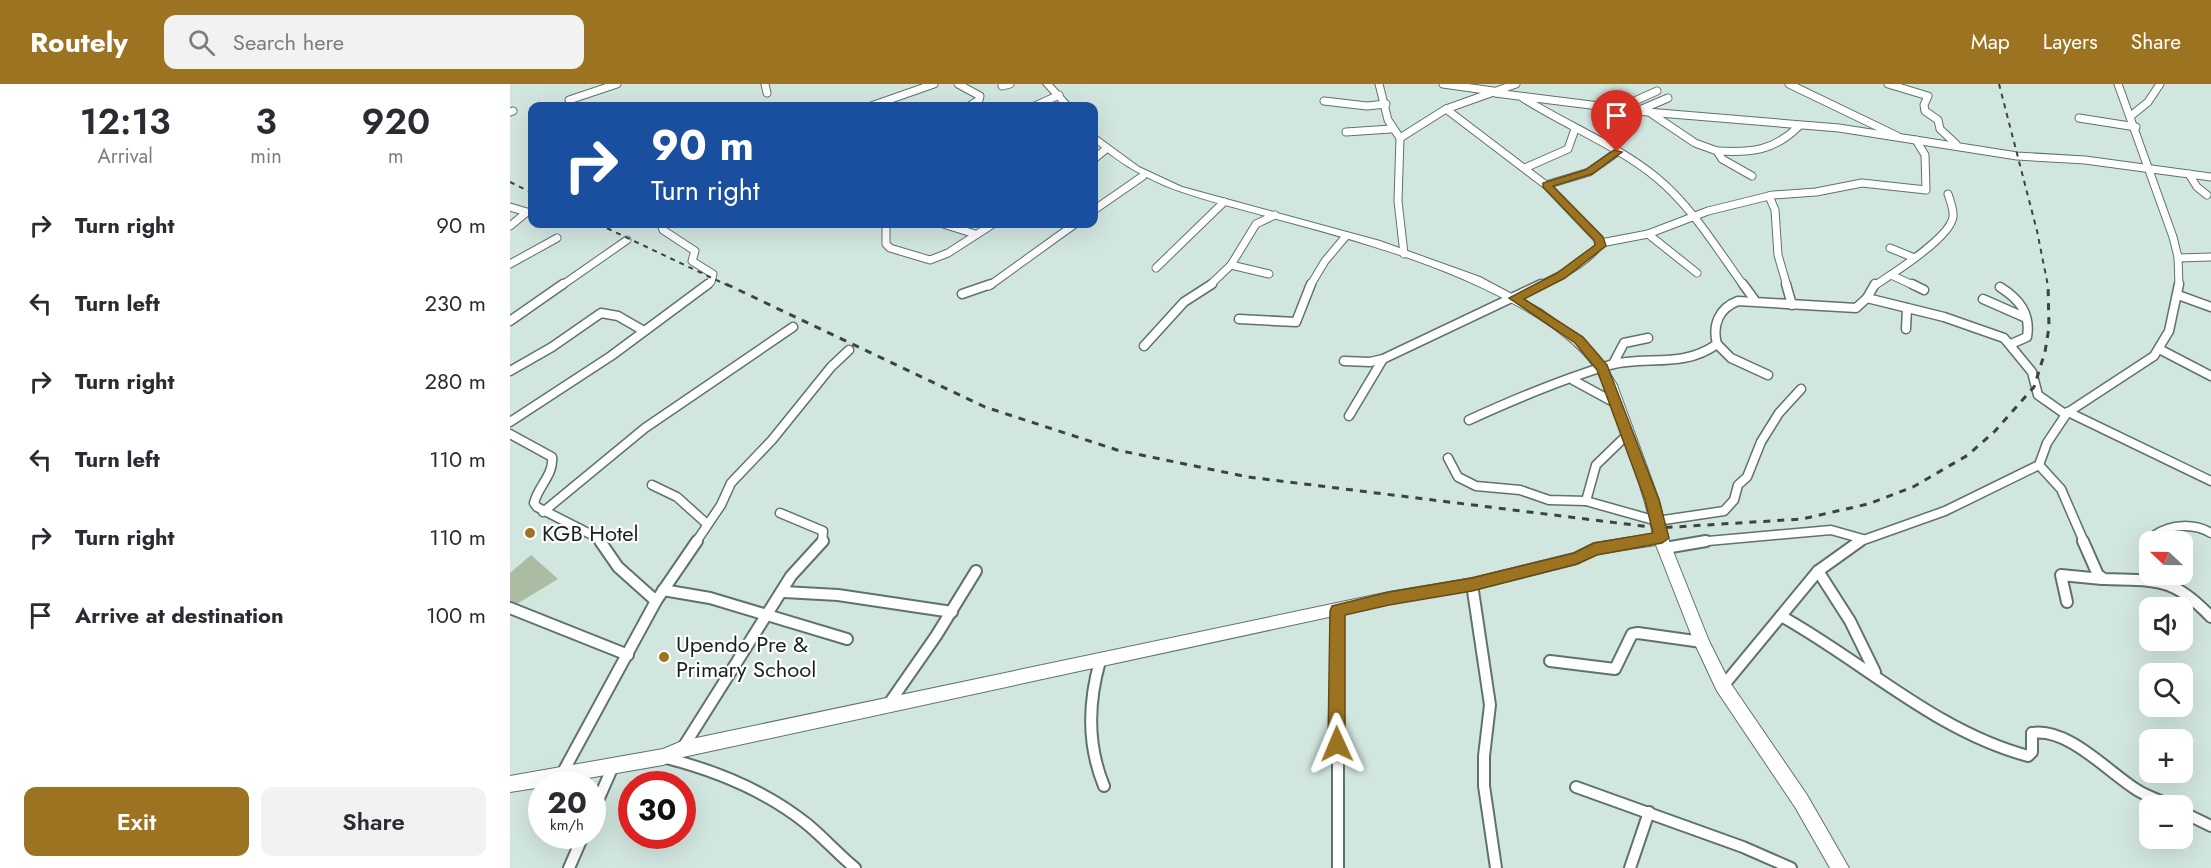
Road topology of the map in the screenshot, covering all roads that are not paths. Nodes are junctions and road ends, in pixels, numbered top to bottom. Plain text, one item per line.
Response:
1 (617, 84) edge
2 (765, 84) edge
3 (958, 84) edge
4 (1010, 84) edge
5 (1047, 84) edge
6 (1378, 84) edge
7 (1443, 84) edge
8 (1516, 84) edge
9 (1789, 84) edge
10 (1888, 84) edge
11 (2118, 84) edge
12 (2160, 84) edge
13 (929, 85) edge
14 (1002, 87) dead end
15 (1657, 91) dead end
16 (1497, 92) junction
17 (767, 93) dead end
18 (1059, 95) junction
19 (1521, 97) junction
20 (1668, 98) dead end
21 (569, 100) dead end
22 (1324, 101) dead end
23 (882, 102) edge
24 (976, 102) edge
25 (1044, 102) edge
26 (1065, 102) edge
27 (1386, 104) junction
28 (1621, 106) junction
29 (1604, 107) junction
30 (1446, 109) junction
31 (1647, 112) junction
32 (2132, 115) junction
33 (2079, 118) dead end
34 (1799, 126) junction
35 (2136, 127) junction
36 (1391, 129) junction
37 (1575, 129) junction
38 (1346, 132) dead end
39 (1400, 138) junction
40 (1903, 139) junction
41 (1916, 140) junction
42 (1098, 141) edge
43 (1958, 145) junction
44 (1106, 149) junction
45 (1717, 151) junction
46 (1617, 152) junction
47 (1098, 156) edge
48 (2149, 167) junction
49 (1525, 168) junction
50 (2189, 174) junction
51 (1143, 176) junction
52 (1752, 176) dead end
53 (2211, 177) edge
54 (1546, 185) junction
55 (1948, 194) dead end
56 (2207, 195) dead end
57 (1769, 196) junction
58 (1224, 202) junction
59 (510, 207) edge
60 (1098, 207) edge
61 (1275, 215) junction
62 (1692, 217) junction
63 (510, 226) edge
64 (662, 228) edge
65 (886, 228) edge
66 (955, 228) edge
67 (986, 228) edge
68 (1070, 228) edge
69 (975, 234) junction
70 (1648, 234) junction
71 (1346, 236) junction
72 (557, 238) dead end
73 (627, 240) dead end
74 (1601, 243) junction
75 (1890, 248) dead end
76 (1404, 254) junction
77 (2211, 256) edge
78 (1912, 257) junction
79 (2178, 258) junction
80 (510, 264) edge
81 (1231, 265) junction
82 (1156, 268) dead end
83 (1697, 273) dead end
84 (1269, 274) dead end
85 (1891, 275) junction
86 (2000, 287) dead end
87 (1924, 290) dead end
88 (962, 294) dead end
89 (2178, 295) junction
90 (1515, 298) junction
91 (1867, 298) junction
92 (1754, 299) junction
93 (1983, 300) dead end
94 (1792, 305) junction
95 (2211, 307) edge
96 (1907, 308) junction
97 (2024, 317) junction
98 (1239, 319) dead end
99 (510, 321) edge
100 (793, 327) dead end
101 (1906, 329) dead end
102 (644, 331) junction
103 (1648, 338) dead end
104 (1717, 344) junction
105 (2011, 344) junction
106 (1144, 346) dead end
107 (849, 350) dead end
108 (2161, 350) junction
109 (1383, 359) junction
110 (1344, 361) dead end
111 (1608, 366) junction
112 (510, 371) edge
113 (1768, 375) dead end
114 (2211, 376) edge
115 (1573, 380) junction
116 (1801, 389) dead end
117 (1617, 404) junction
118 (2066, 413) junction
119 (1349, 416) dead end
120 (1469, 420) dead end
121 (510, 422) edge
122 (1629, 433) junction
123 (510, 434) edge
124 (1448, 458) dead end
125 (2039, 465) junction
126 (2211, 481) edge
127 (652, 485) dead end
128 (1586, 501) junction
129 (543, 512) junction
130 (780, 513) dead end
131 (1657, 520) junction
132 (707, 524) junction
133 (2162, 531) edge
134 (2211, 533) edge
135 (1863, 539) junction
136 (1664, 543) junction
137 (975, 571) dead end
138 (1818, 572) junction
139 (2139, 578) edge
140 (2104, 579) junction
141 (1472, 584) junction
142 (2178, 585) edge
143 (663, 590) junction
144 (784, 592) junction
145 (656, 601) junction
146 (2067, 603) dead end
147 (510, 608) edge
148 (1338, 611) junction
149 (952, 612) junction
150 (768, 614) junction
151 (1781, 616) junction
152 (2211, 617) edge
153 (847, 639) dead end
154 (1702, 642) junction
155 (628, 655) junction
156 (1100, 661) junction
157 (1550, 661) dead end
158 (1876, 674) junction
159 (1724, 686) junction
160 (888, 705) junction
161 (682, 749) junction
162 (663, 757) junction
163 (614, 764) junction
164 (564, 771) edge
165 (569, 771) edge
166 (528, 780) edge
167 (606, 782) edge
168 (510, 784) edge
169 (1104, 786) dead end
170 (1576, 787) dead end
171 (2148, 795) edge
172 (1649, 812) junction
173 (2193, 817) edge
174 (2211, 826) edge
175 (578, 849) edge
176 (838, 863) edge
177 (569, 868) edge
178 (855, 868) edge
179 (1338, 868) edge
180 (1496, 868) edge
181 (1630, 868) edge
182 (1791, 868) edge
183 (1840, 868) edge

1 - 21 street
2 - 17 street
3 - 24 street
4 - 14 street
5 - 18 main road
6 - 27 street
7 - 16 street
8 - 16 street
9 - 40 street
10 - 43 street
11 - 32 street
12 - 32 street
13 - 23 street
15 - 28 street
16 - 19 street
16 - 30 street
18 - 25 street
18 - 26 main road
19 - 29 street
19 - 37 street
20 - 28 street
22 - 27 street
27 - 36 street
28 - 29 street
29 - 31 street
30 - 39 street
30 - 49 street
31 - 34 street
31 - 45 street
32 - 35 street
33 - 35 street
34 - 40 street
34 - 45 street
35 - 48 street
36 - 38 street
36 - 39 street
37 - 46 street
37 - 49 street
39 - 76 street
40 - 41 street
41 - 43 street
41 - 57 street
42 - 44 main road
43 - 48 street
44 - 47 street
44 - 51 main road
45 - 52 street
46 - 54 street
46 - 62 street
48 - 50 street
48 - 79 street
49 - 54 street
50 - 53 street
50 - 56 street
51 - 58 main road
51 - 60 street
54 - 74 street
55 - 78 street
57 - 62 street
57 - 94 street
58 - 61 main road
58 - 82 street
59 - 63 street
61 - 71 main road
61 - 81 street
62 - 70 street
62 - 92 street
64 - 102 street
65 - 69 street
66 - 69 street
67 - 69 street
68 - 88 street
70 - 74 street
70 - 83 street
71 - 76 main road
71 - 98 street
72 - 80 street
73 - 99 street
74 - 90 street
75 - 78 street
76 - 90 main road
77 - 79 street
78 - 85 street
79 - 89 street
81 - 84 street
81 - 106 street
85 - 87 street
85 - 91 street
86 - 97 street
89 - 95 street
89 - 108 street
90 - 109 street
90 - 111 main road
91 - 94 street
91 - 96 street
92 - 94 street
92 - 104 street
93 - 97 street
96 - 101 street
96 - 105 street
97 - 105 street
100 - 129 street
102 - 112 street
102 - 121 street
103 - 111 street
104 - 111 street
104 - 113 street
105 - 118 street
107 - 132 street
108 - 114 street
108 - 118 street
109 - 110 street
109 - 119 street
111 - 115 street
111 - 117 main road
115 - 117 street
115 - 120 street
116 - 131 street
117 - 122 main road
118 - 125 street
118 - 126 street
122 - 128 street
122 - 131 main road
123 - 129 street
124 - 128 street
125 - 135 street
125 - 140 street
127 - 132 street
128 - 131 street
129 - 145 street
130 - 144 street
131 - 136 main road
132 - 143 street
133 - 134 street
135 - 136 street
135 - 138 street
136 - 141 main road
136 - 154 main road
137 - 149 street
138 - 151 street
138 - 158 street
139 - 140 street
140 - 146 street
141 - 148 main road
141 - 180 street
142 - 152 street
143 - 145 street
143 - 150 street
144 - 149 street
144 - 150 street
145 - 155 street
147 - 155 street
148 - 156 main road
148 - 179 street
149 - 160 street
150 - 153 street
150 - 161 street
151 - 158 street
151 - 159 street
154 - 157 street
154 - 159 main road
155 - 164 street
156 - 160 main road
156 - 169 street
158 - 171 street
159 - 183 main road
160 - 161 main road
161 - 162 main road
162 - 163 main road
162 - 176 street
163 - 165 main road
163 - 167 street
166 - 168 main road
170 - 172 street
172 - 181 street
172 - 182 street
173 - 174 street
175 - 177 street
176 - 178 street

